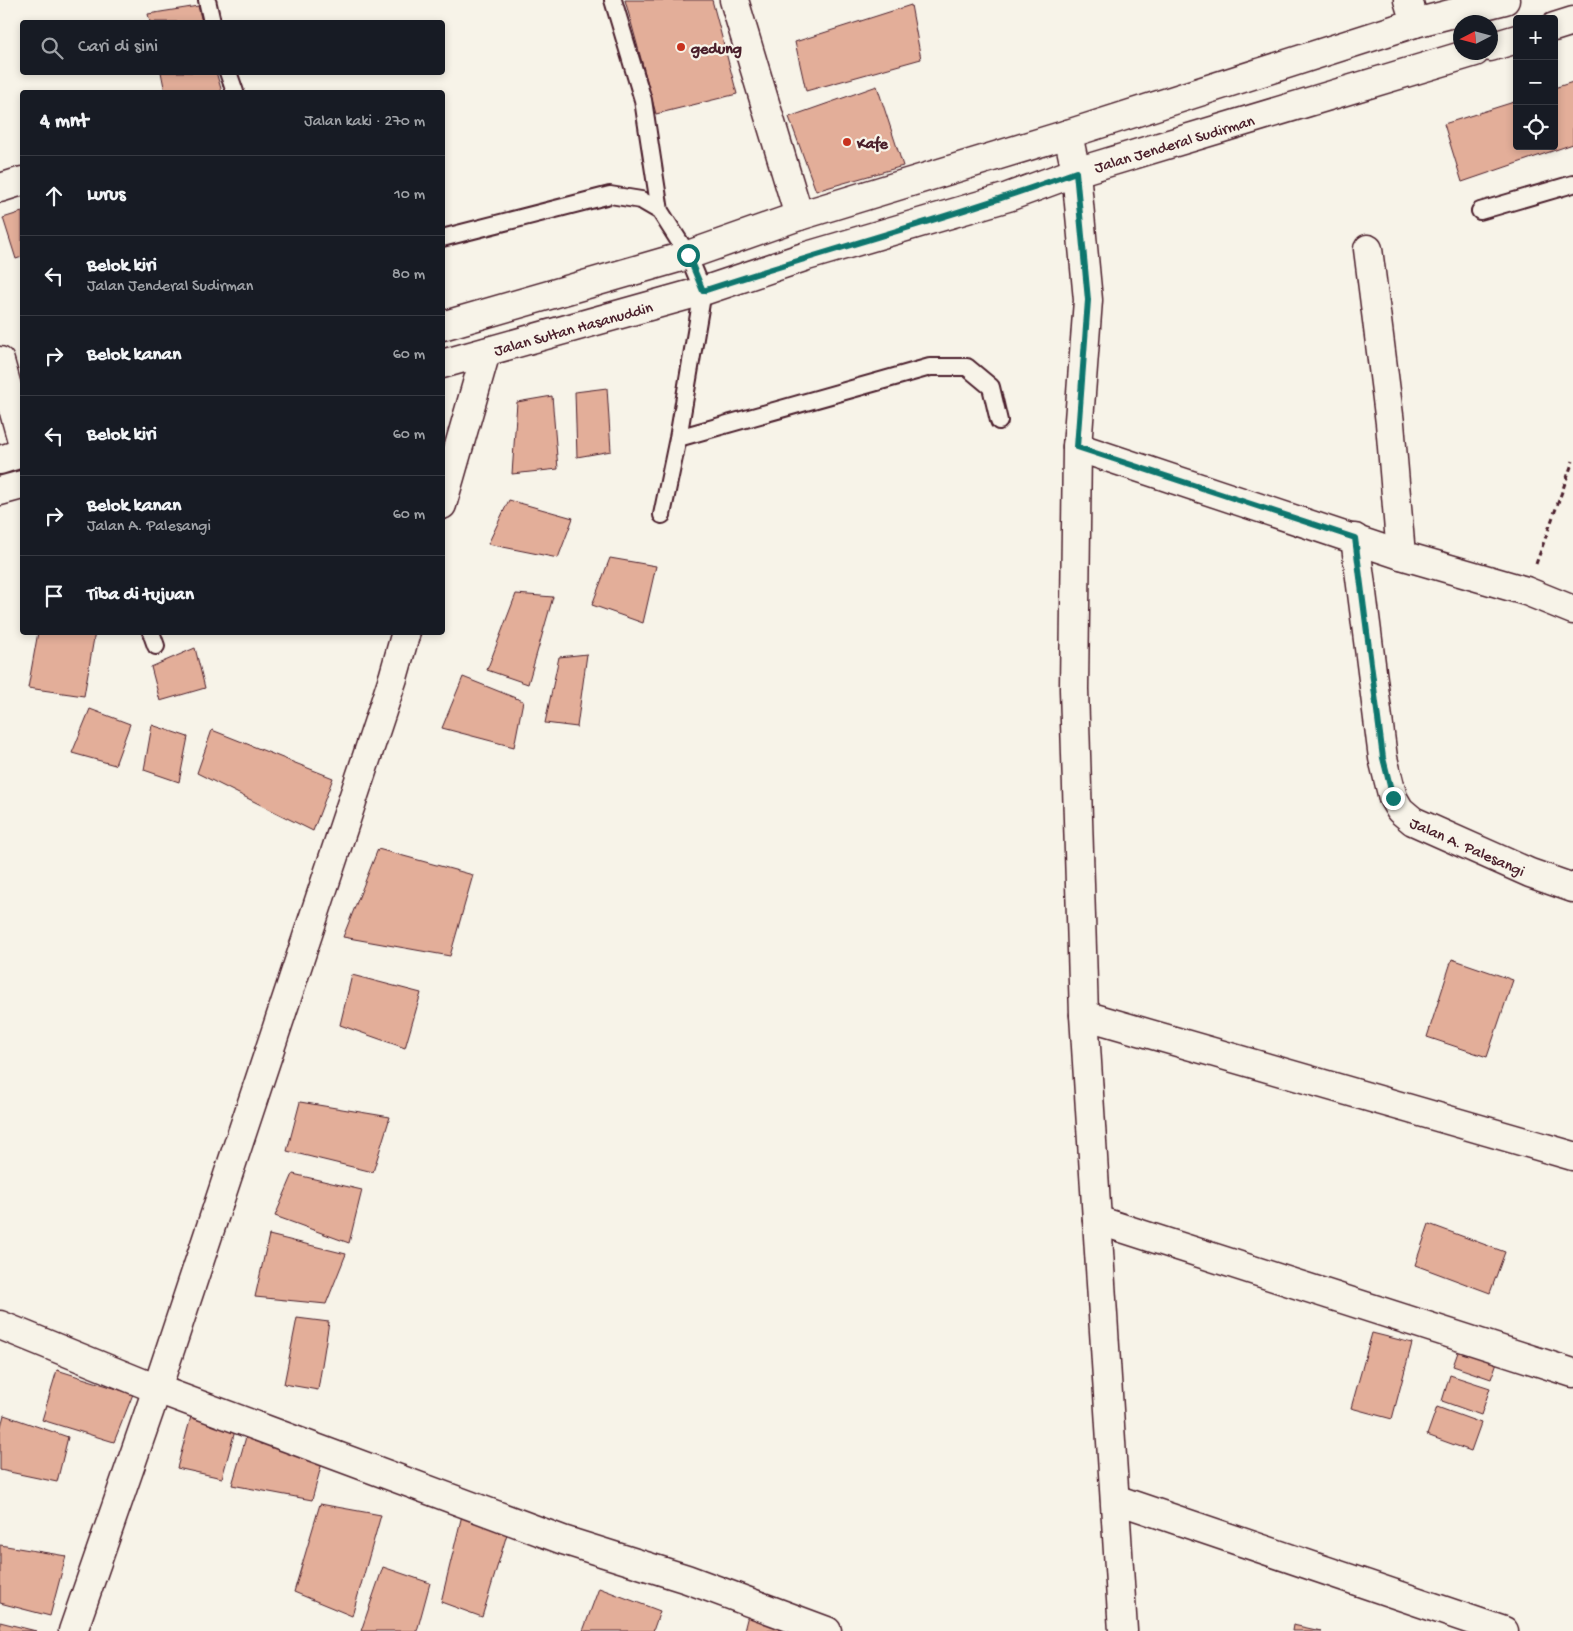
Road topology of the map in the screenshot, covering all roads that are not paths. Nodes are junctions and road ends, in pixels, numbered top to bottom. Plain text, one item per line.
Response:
1 (207, 0) edge
2 (613, 0) edge
3 (734, 0) edge
4 (1505, 0) edge
5 (1411, 11) edge
6 (212, 20) edge
7 (1573, 21) edge
8 (1558, 26) edge
9 (1513, 40) edge
10 (1498, 45) edge
11 (1453, 58) edge
12 (229, 75) edge
13 (234, 90) edge
14 (1068, 134) junction
15 (1076, 172) junction
16 (20, 182) edge
17 (1573, 184) edge
18 (0, 188) edge
19 (660, 212) junction
20 (1480, 212) dead end
21 (799, 216) junction
22 (445, 237) edge
23 (1368, 249) dead end
24 (688, 255) junction
25 (703, 291) junction
26 (445, 325) edge
27 (486, 352) junction
28 (0, 361) edge
29 (445, 363) edge
30 (999, 421) dead end
31 (20, 434) edge
32 (678, 438) junction
33 (1077, 447) junction
34 (20, 454) edge
35 (0, 460) edge
36 (20, 486) edge
37 (0, 491) edge
38 (445, 495) edge
39 (662, 515) dead end
40 (1355, 538) junction
41 (1401, 555) junction
42 (1573, 610) edge
43 (405, 635) edge
44 (1573, 888) edge
45 (1084, 1015) junction
46 (1573, 1156) edge
47 (1097, 1220) junction
48 (0, 1325) edge
49 (1573, 1373) edge
50 (157, 1389) junction
51 (1115, 1499) junction
52 (72, 1631) edge
53 (827, 1631) edge
54 (1123, 1631) edge
55 (1504, 1631) edge

1 - 6 lane
2 - 19 lane
3 - 21 street
4 - 5 street
5 - 14 street
7 - 8 street
9 - 10 street
11 - 15 street, Jalan Jenderal Sudirman
12 - 13 lane
14 - 15 street
14 - 21 street
15 - 25 street, Jalan Jenderal Sudirman
15 - 33 street
16 - 18 street
17 - 20 lane
19 - 22 lane
19 - 24 lane
21 - 24 street
23 - 41 street
24 - 25 lane
24 - 26 street
25 - 27 street, Jalan Sultan Hasanuddin
25 - 32 lane
27 - 29 street, Jalan Sultan Hasanuddin
27 - 38 street
28 - 31 street
30 - 32 lane
32 - 39 lane
33 - 40 street
33 - 45 street
34 - 35 street
36 - 37 street
40 - 41 street
40 - 44 street, Jalan A. Palesangi
41 - 42 street
43 - 50 street
45 - 46 street
45 - 47 street
47 - 49 street
47 - 51 street
48 - 50 street
50 - 52 street
50 - 53 street
51 - 54 street
51 - 55 street

